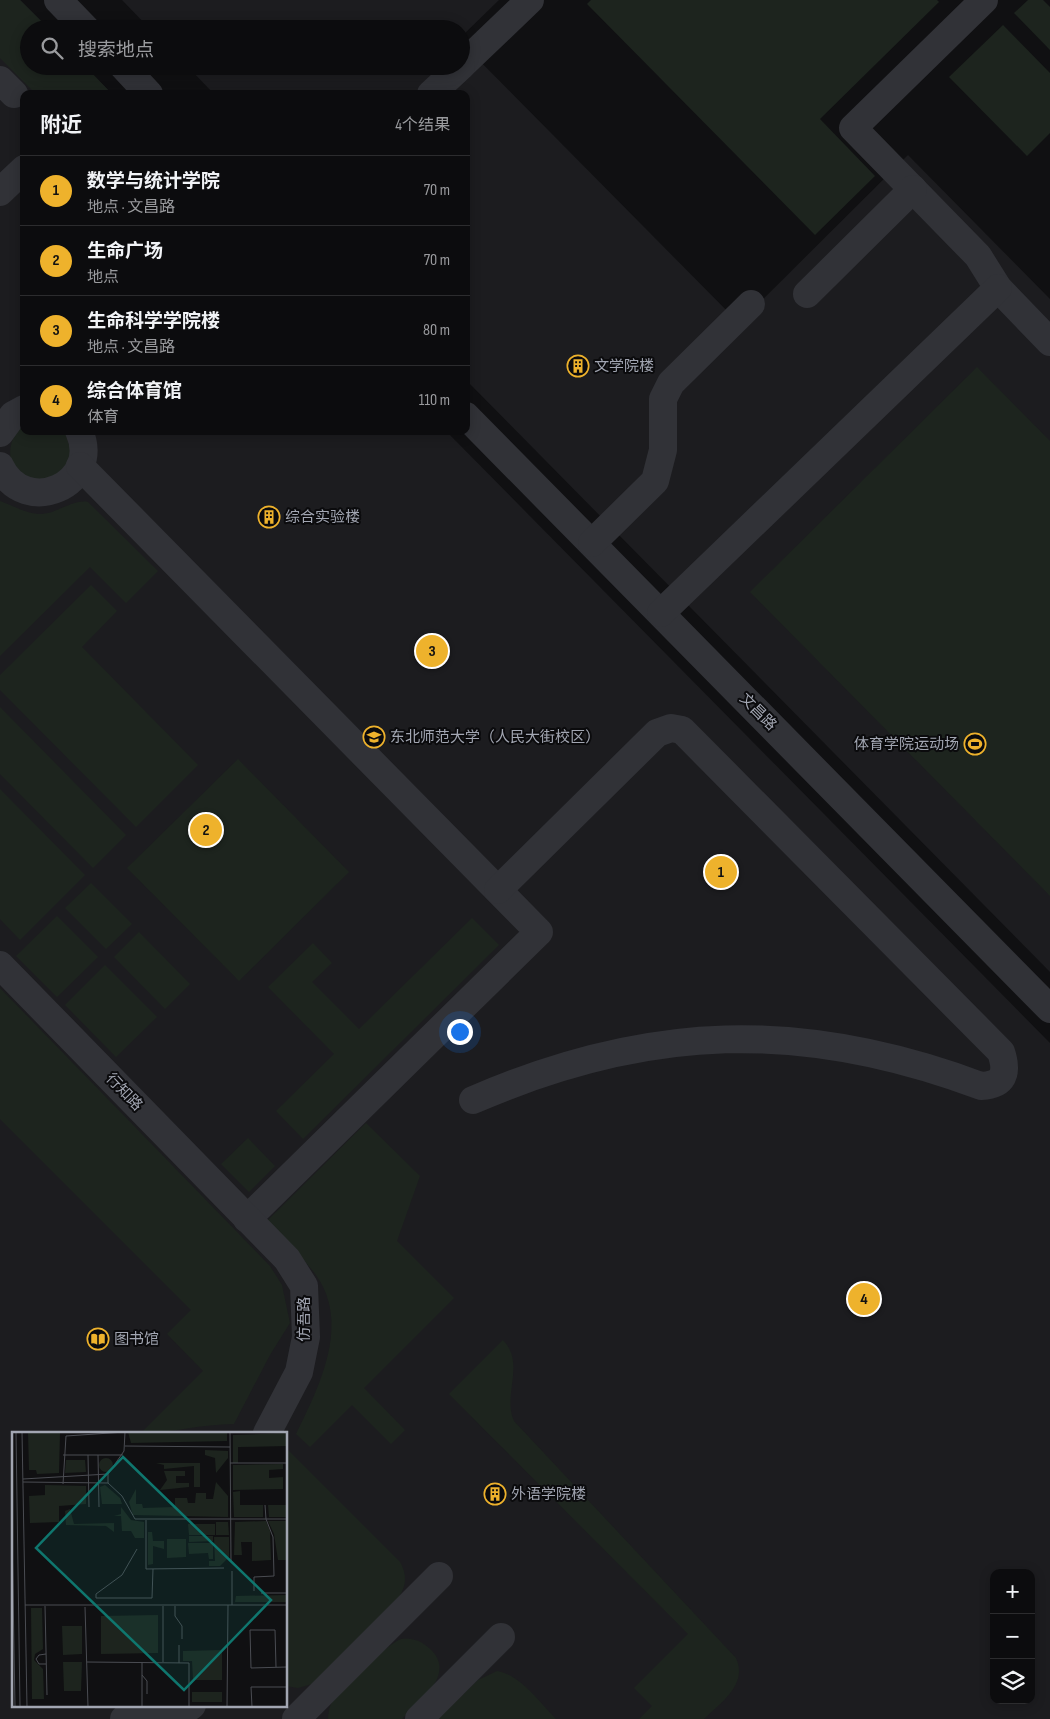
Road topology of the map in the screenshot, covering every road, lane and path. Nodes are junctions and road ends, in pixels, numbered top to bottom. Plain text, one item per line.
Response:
1 (58, 0) edge
2 (530, 0) edge
3 (984, 0) edge
4 (77, 20) edge
5 (470, 57) edge
6 (131, 75) edge
7 (451, 75) edge
8 (146, 90) edge
9 (435, 90) edge
10 (20, 173) edge
11 (913, 190) junction
12 (0, 192) edge
13 (998, 288) junction
14 (807, 294) dead end
15 (751, 304) dead end
16 (1050, 342) edge
17 (20, 411) edge
18 (470, 420) edge
19 (0, 433) edge
20 (80, 435) edge
21 (0, 466) edge
22 (80, 466) junction
23 (592, 543) junction
24 (660, 613) junction
25 (498, 890) junction
26 (0, 965) edge
27 (1050, 1009) edge
28 (473, 1100) dead end
29 (247, 1219) junction
30 (269, 1432) edge
31 (440, 1576) dead end
32 (501, 1638) dead end
33 (192, 1712) edge
34 (296, 1714) edge
35 (124, 1719) edge
36 (419, 1719) edge

1 - 4 street
2 - 5 street
3 - 11 street
6 - 8 street
7 - 9 street
10 - 12 street
11 - 13 street
11 - 14 street
13 - 16 street
13 - 24 street
15 - 23 street
17 - 19 street
18 - 23 street, 文昌路
20 - 22 street
21 - 22 street
22 - 25 street
23 - 24 street, 文昌路
24 - 27 street, 文昌路
25 - 28 street
25 - 29 street
26 - 29 street, 行知路
29 - 30 street, 仿吾路
31 - 34 street
32 - 36 street
33 - 35 street

